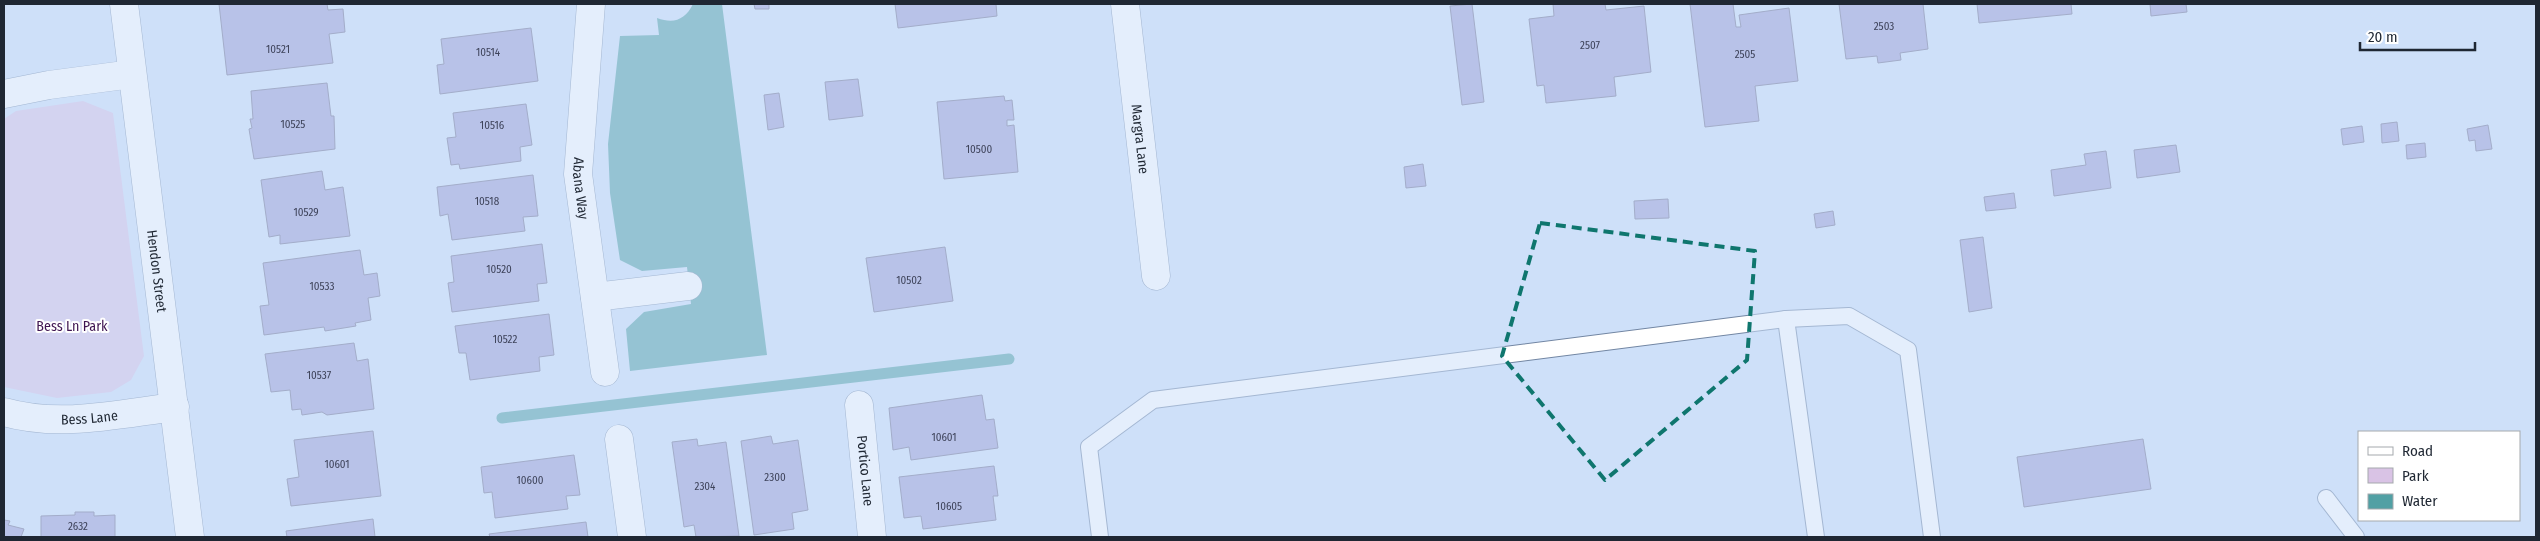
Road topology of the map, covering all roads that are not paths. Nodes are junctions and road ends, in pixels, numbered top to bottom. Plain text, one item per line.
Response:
1 (124, 4) edge
2 (591, 4) edge
3 (1125, 4) edge
4 (132, 74) junction
5 (4, 94) edge
6 (1156, 276) dead end
7 (688, 286) dead end
8 (595, 297) junction
9 (1786, 319) junction
10 (605, 372) dead end
11 (859, 404) dead end
12 (175, 407) junction
13 (4, 412) edge
14 (619, 439) dead end
15 (2326, 498) dead end
16 (190, 537) edge
17 (632, 537) edge
18 (872, 537) edge
19 (1100, 537) edge
20 (1816, 537) edge
21 (1932, 537) edge
22 (2356, 537) edge

1 - 4 street, Hendon Street
2 - 8 street, Abana Way
3 - 6 street, Margra Lane
4 - 5 street
4 - 12 street, Hendon Street
7 - 8 street
8 - 10 street, Abana Way
9 - 19 lane
9 - 20 lane
9 - 21 lane
11 - 18 street, Portico Lane
12 - 13 street, Bess Lane
12 - 16 street, Hendon Street
14 - 17 street
15 - 22 lane

